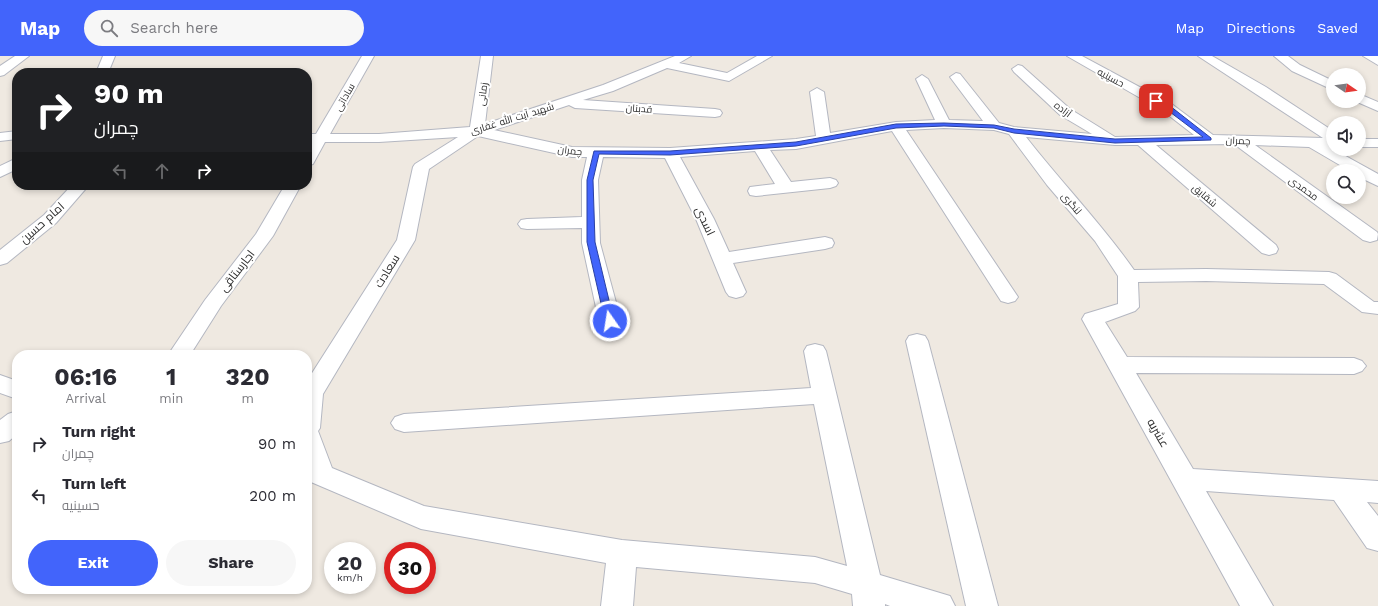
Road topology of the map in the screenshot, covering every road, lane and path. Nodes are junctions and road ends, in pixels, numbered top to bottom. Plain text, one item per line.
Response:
1 (109, 56) edge
2 (368, 56) edge
3 (487, 56) edge
4 (766, 56) edge
5 (1073, 56) edge
6 (1204, 56) edge
7 (1280, 56) edge
8 (1369, 56) edge
9 (681, 57) edge
10 (20, 58) edge
11 (1378, 60) edge
12 (0, 62) edge
13 (666, 64) junction
14 (104, 68) edge
15 (1018, 69) dead end
16 (0, 72) edge
17 (956, 76) dead end
18 (922, 79) dead end
19 (1326, 83) edge
20 (817, 92) dead end
21 (1366, 101) edge
22 (562, 103) junction
23 (1378, 107) edge
24 (715, 112) dead end
25 (944, 124) junction
26 (896, 126) junction
27 (994, 126) junction
28 (477, 131) junction
29 (1014, 131) junction
30 (1326, 133) edge
31 (12, 136) edge
32 (0, 137) edge
33 (314, 138) edge
34 (824, 139) junction
35 (1209, 139) junction
36 (1142, 140) junction
37 (1238, 140) junction
38 (1115, 141) junction
39 (1312, 142) junction
40 (1326, 143) edge
41 (1366, 143) edge
42 (1378, 143) edge
43 (760, 146) junction
44 (596, 152) junction
45 (670, 153) junction
46 (12, 166) edge
47 (0, 172) edge
48 (1378, 181) edge
49 (830, 183) dead end
50 (786, 188) junction
51 (76, 190) edge
52 (290, 190) edge
53 (756, 191) dead end
54 (590, 222) junction
55 (527, 224) dead end
56 (1370, 236) dead end
57 (825, 243) dead end
58 (1268, 249) dead end
59 (0, 258) edge
60 (722, 259) junction
61 (1128, 276) junction
62 (736, 292) dead end
63 (1008, 297) dead end
64 (1378, 308) edge
65 (610, 321) dead end
66 (917, 341) dead end
67 (182, 350) edge
68 (815, 351) dead end
69 (1119, 365) junction
70 (1354, 366) dead end
71 (0, 384) edge
72 (12, 389) edge
73 (312, 389) edge
74 (825, 395) junction
75 (404, 423) dead end
76 (12, 424) edge
77 (0, 434) edge
78 (312, 449) edge
79 (1186, 479) junction
80 (1342, 490) junction
81 (1378, 492) edge
82 (1378, 539) edge
83 (622, 553) junction
84 (868, 595) edge
85 (617, 606) edge
86 (939, 606) edge
87 (982, 606) edge
88 (1257, 606) edge

1 - 14 street
2 - 33 street, ساداتی
3 - 28 street, زمانی
4 - 13 street
5 - 35 street, حسینیه
6 - 30 street
7 - 19 street
8 - 11 street
9 - 13 street, شهید آیت الله غفاری
10 - 12 street
10 - 16 street
13 - 22 street, شهید آیت الله غفاری
15 - 38 street, آزاده
17 - 27 street
18 - 25 street
20 - 34 street
21 - 23 street
22 - 24 street, قدبنان
22 - 28 street, شهید آیت الله غفاری
25 - 26 street, چمران
25 - 27 street, چمران
26 - 34 street, چمران
26 - 63 street
27 - 29 street, چمران
28 - 33 street, شهید آیت الله غفاری
28 - 44 street, چمران
28 - 73 street, سعادت
29 - 38 street, چمران
29 - 61 street, لنگری
31 - 32 street
34 - 43 street, چمران
35 - 36 street, چمران
35 - 37 street, چمران
36 - 38 street, چمران
36 - 58 street, شقایق
37 - 39 street, چمران
37 - 56 street, محمدی
39 - 40 street, چمران
39 - 48 street
41 - 42 street
43 - 45 street, چمران
43 - 50 street
44 - 45 street, چمران
44 - 54 street
45 - 60 street, اسدی
46 - 47 street
49 - 50 street
50 - 53 street
51 - 59 street, امام حسین
52 - 67 street, اجارستاقی
54 - 55 street
54 - 65 street
57 - 60 street
60 - 62 street, اسدی
61 - 64 street
61 - 69 street, عشریه
66 - 87 street
68 - 74 street
69 - 70 street
69 - 79 street, عشریه
71 - 72 street
74 - 75 street
74 - 84 street
76 - 77 street
78 - 83 street
79 - 80 street
79 - 88 street, عشریه
80 - 81 street
80 - 82 street
83 - 84 street
83 - 85 street
84 - 86 street

